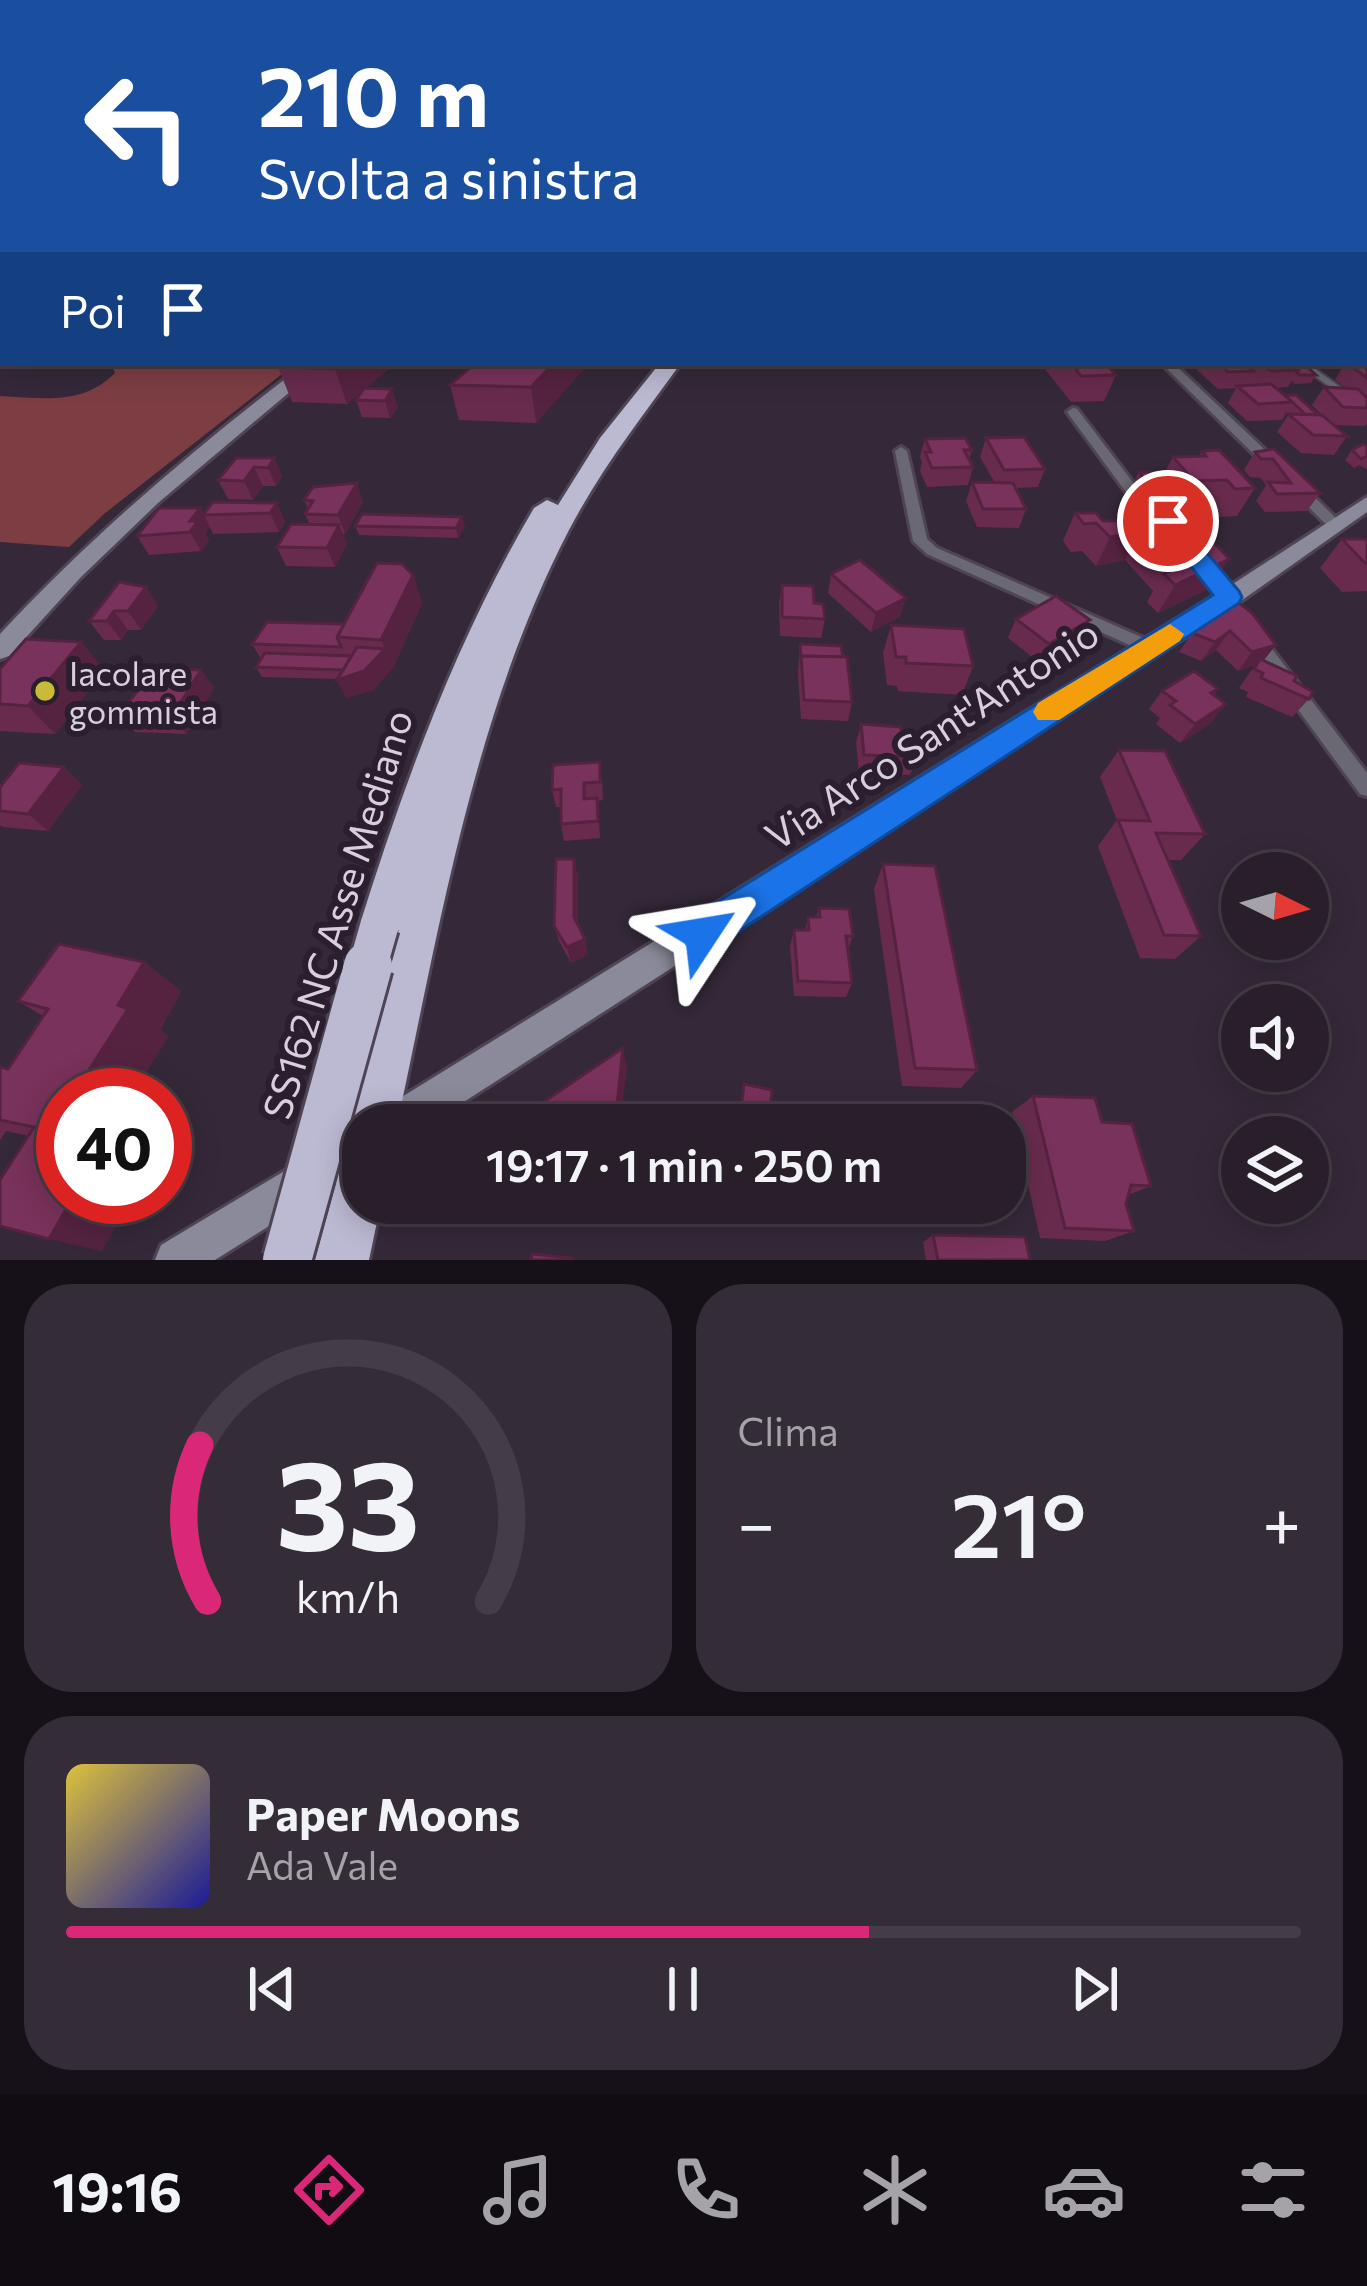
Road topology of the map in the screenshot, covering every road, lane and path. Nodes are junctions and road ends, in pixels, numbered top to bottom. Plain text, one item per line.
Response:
1 (312, 366) edge
2 (651, 366) edge
3 (669, 366) edge
4 (1170, 366) edge
5 (1306, 366) edge
6 (1351, 398) edge
7 (1073, 412) dead end
8 (901, 451) dead end
9 (1367, 504) edge
10 (1335, 525) junction
11 (1192, 552) edge
12 (1225, 605) junction
13 (1149, 647) junction
14 (0, 650) edge
15 (1367, 788) edge
16 (378, 1104) edge
17 (427, 1104) edge
18 (342, 1157) edge
19 (350, 1224) edge
20 (176, 1260) edge
21 (287, 1260) edge
22 (342, 1260) edge

1 - 14 street
2 - 21 highway, SS162 NC Asse Mediano, bridge
3 - 16 highway
4 - 10 street
5 - 6 lane
7 - 11 street
8 - 13 street
9 - 10 street, Via Arco Sant'Antonio
10 - 12 street, Via Arco Sant'Antonio
12 - 13 street, Via Arco Sant'Antonio
12 - 15 street
13 - 17 street, Via Arco Sant'Antonio
18 - 20 street
19 - 22 highway

